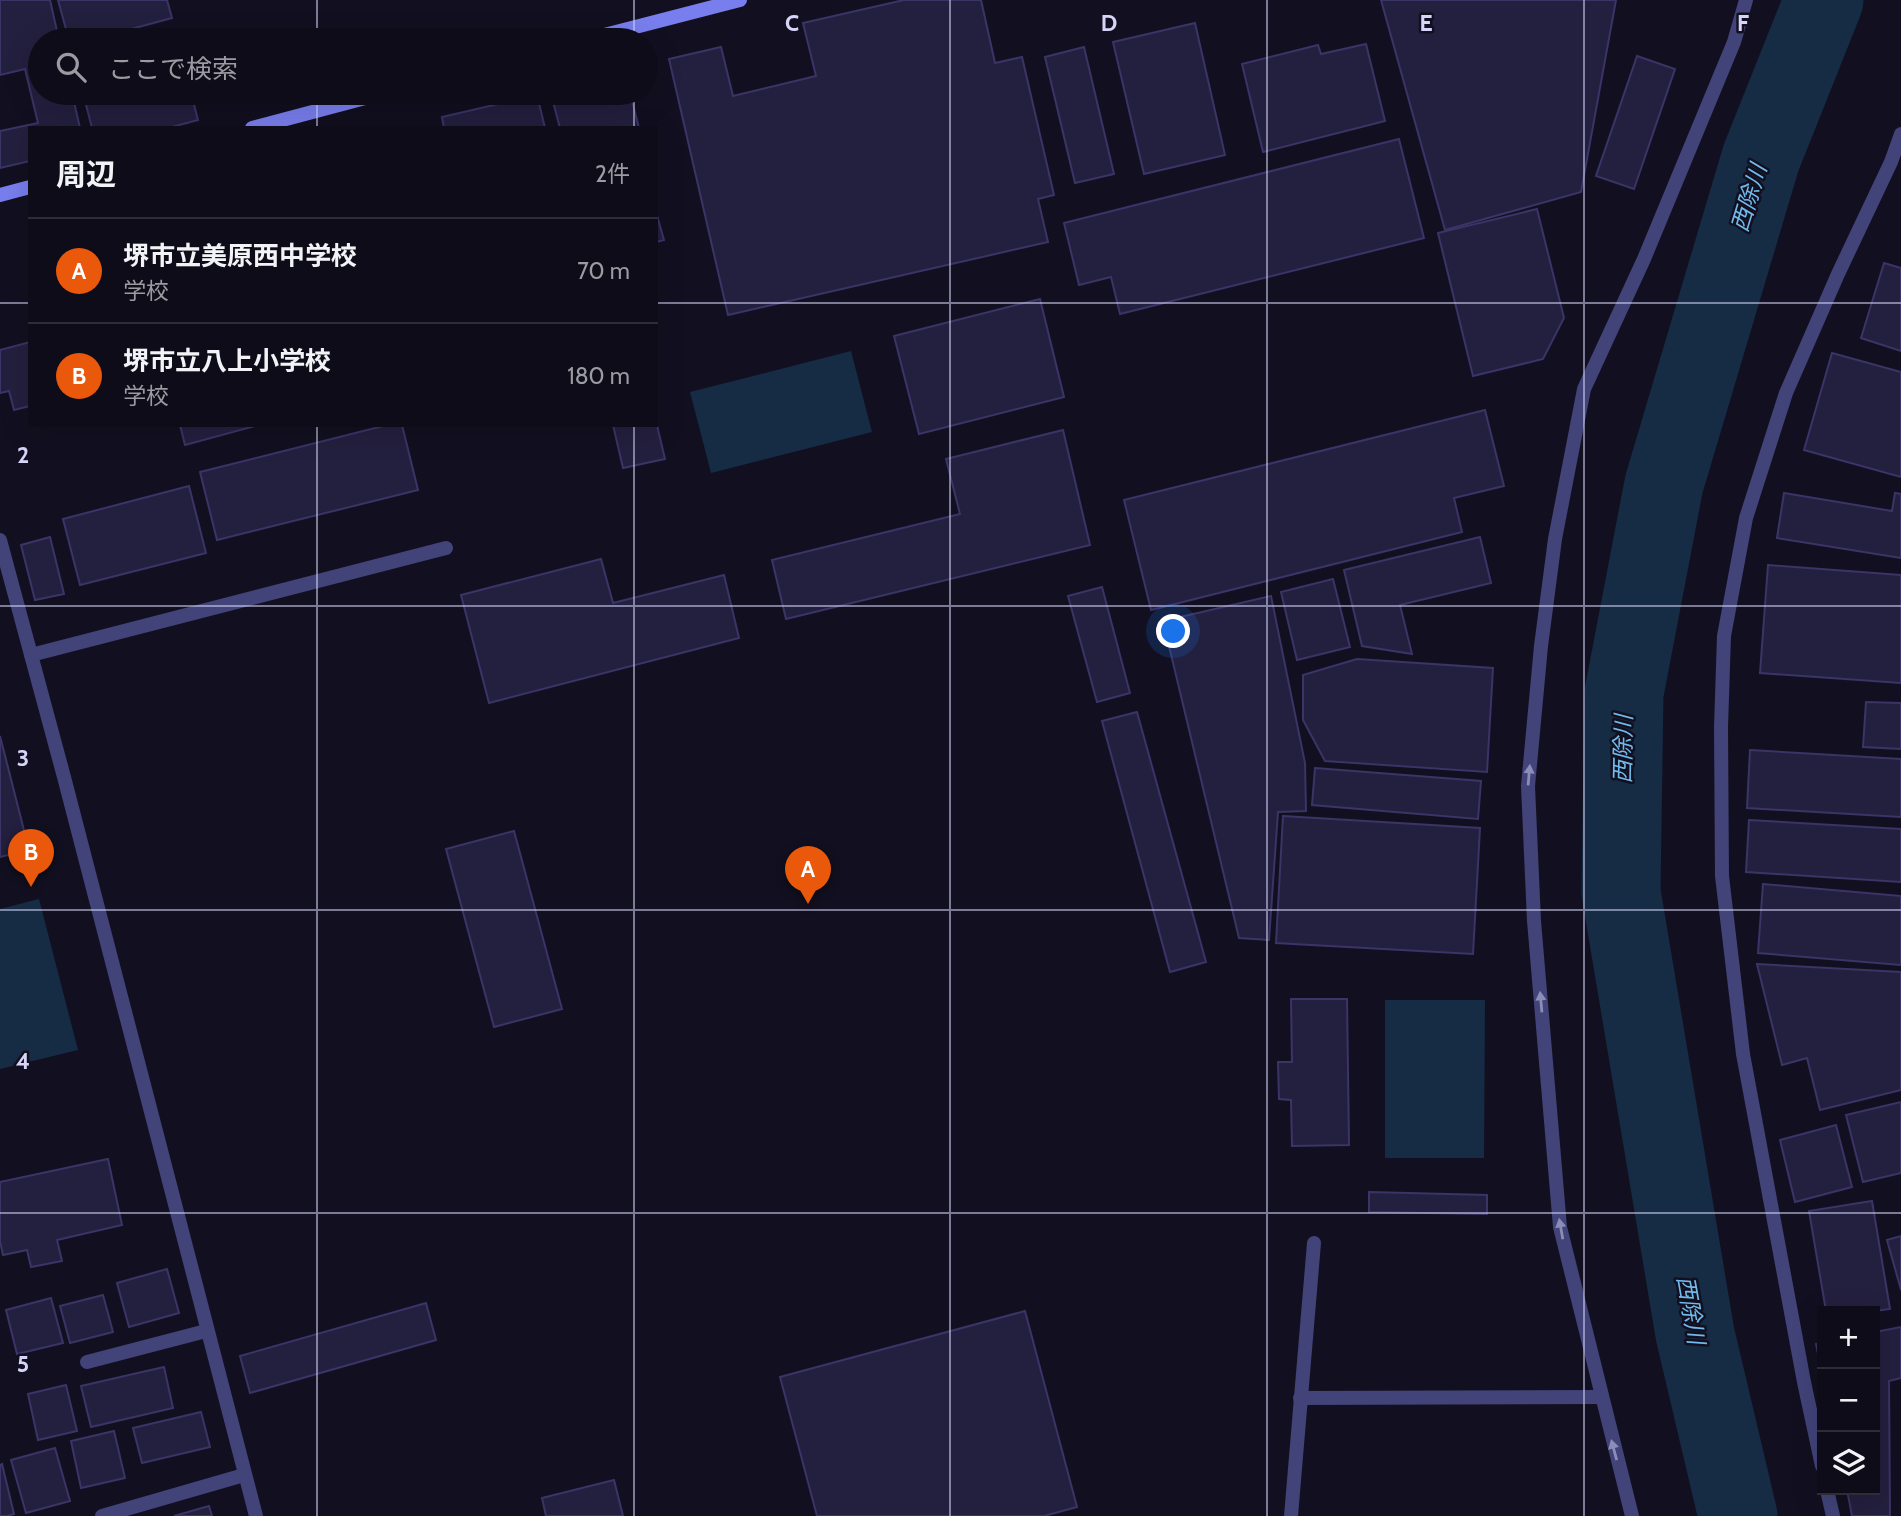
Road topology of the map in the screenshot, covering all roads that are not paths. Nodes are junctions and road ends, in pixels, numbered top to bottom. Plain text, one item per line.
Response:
1 (740, 0) edge
2 (1746, 0) edge
3 (631, 28) edge
4 (339, 105) edge
5 (260, 126) edge
6 (1901, 134) edge
7 (28, 188) edge
8 (0, 195) edge
9 (0, 540) edge
10 (446, 548) dead end
11 (31, 655) junction
12 (1314, 1243) dead end
13 (206, 1331) junction
14 (87, 1363) dead end
15 (1601, 1397) junction
16 (1300, 1398) junction
17 (1817, 1442) edge
18 (244, 1475) junction
19 (1829, 1495) edge
20 (102, 1516) edge
21 (256, 1516) edge
22 (1291, 1516) edge
23 (1632, 1516) edge
24 (1833, 1516) edge

1 - 3 main road
15 -> 2 street
4 - 5 main road
6 - 17 street
7 - 8 main road
9 - 11 street
10 - 11 street
11 - 13 street
12 - 16 street
13 - 14 street
13 - 18 street
15 - 16 street
23 -> 15 street
16 - 22 street
18 - 20 street
18 - 21 street
19 - 24 street

